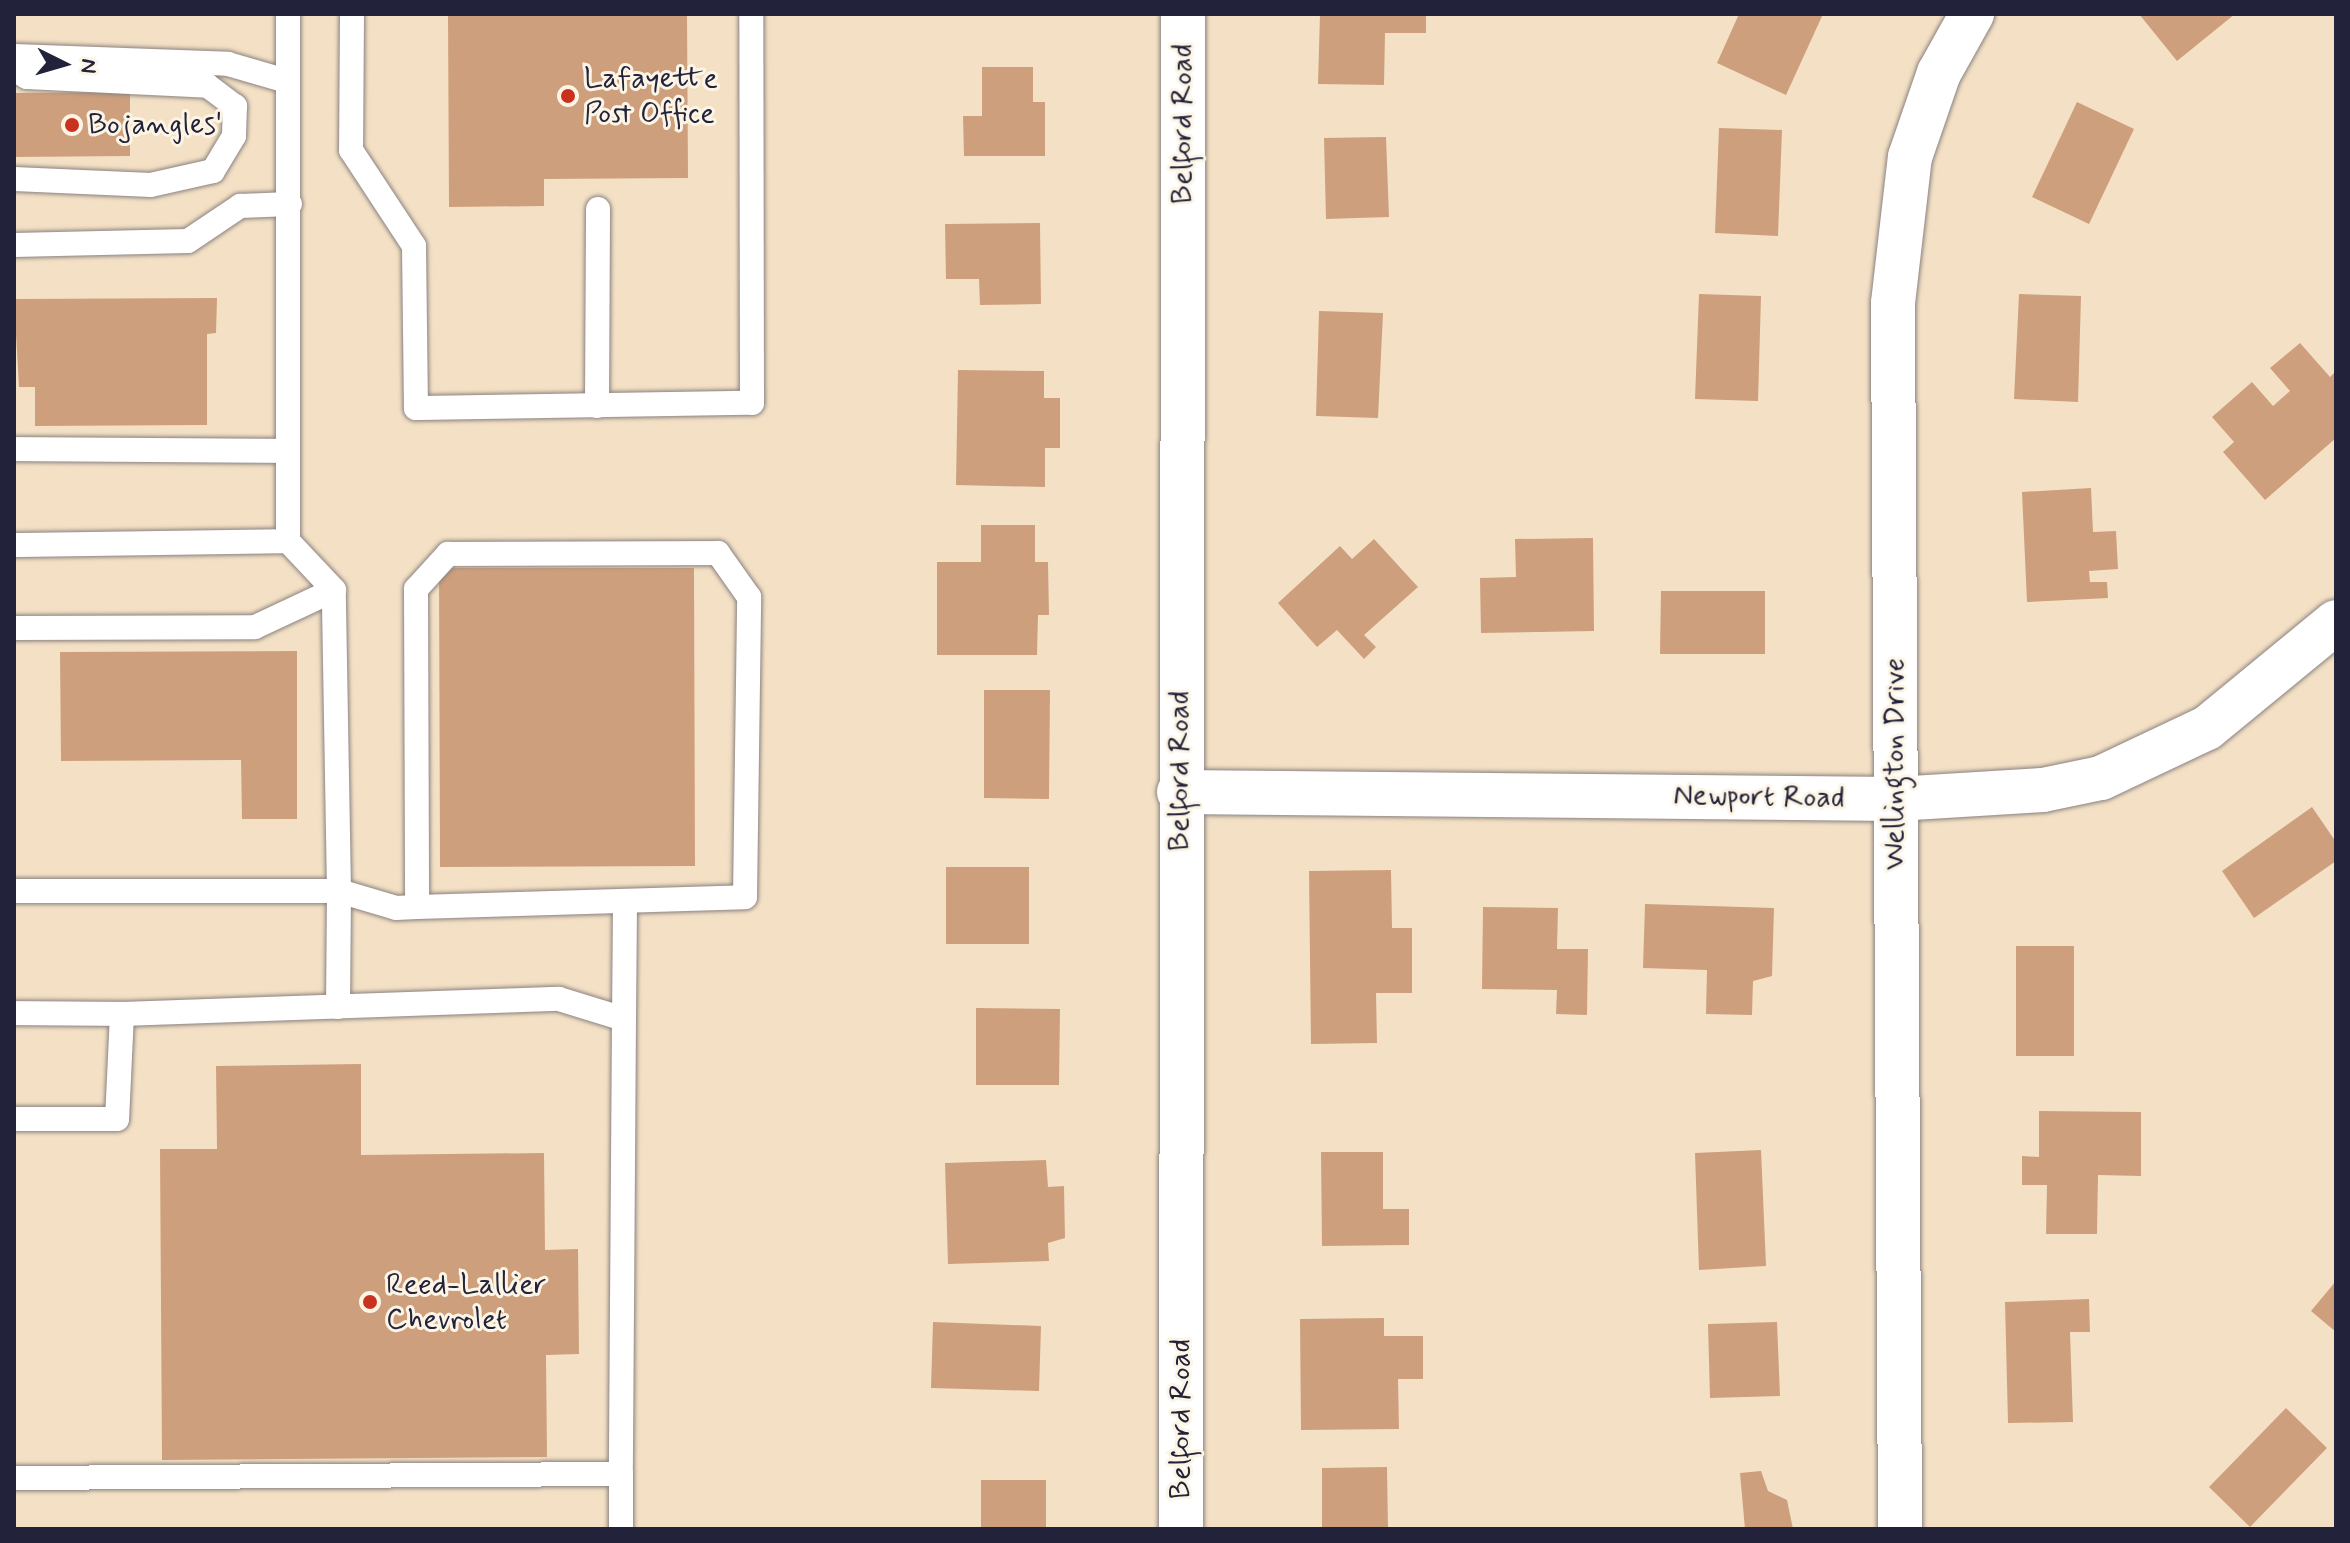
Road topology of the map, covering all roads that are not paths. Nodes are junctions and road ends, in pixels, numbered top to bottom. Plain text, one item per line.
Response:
1 (288, 14) edge
2 (352, 14) edge
3 (751, 14) edge
4 (1183, 14) edge
5 (1972, 14) edge
6 (14, 56) edge
7 (14, 69) edge
8 (287, 81) junction
9 (14, 179) edge
10 (290, 204) junction
11 (598, 209) dead end
12 (14, 245) edge
13 (597, 406) junction
14 (14, 449) edge
15 (287, 451) junction
16 (288, 541) junction
17 (14, 545) edge
18 (334, 590) junction
19 (2336, 622) edge
20 (14, 628) edge
21 (1179, 792) junction
22 (1896, 799) junction
23 (14, 891) edge
24 (339, 891) junction
25 (625, 901) junction
26 (417, 907) junction
27 (338, 1007) junction
28 (14, 1013) edge
29 (122, 1014) junction
30 (624, 1019) junction
31 (14, 1119) edge
32 (621, 1474) junction
33 (14, 1478) edge
34 (621, 1529) edge
35 (1181, 1529) edge
36 (1900, 1529) edge

1 - 8 lane
2 - 13 lane
3 - 13 lane
4 - 21 street, Belford Road
5 - 22 street, Wellington Drive
6 - 8 lane
7 - 9 lane
8 - 10 lane
10 - 12 lane
10 - 15 lane
11 - 13 lane
14 - 15 lane
15 - 16 lane
16 - 17 lane
16 - 18 lane
18 - 20 lane
18 - 24 lane
19 - 22 street, Newport Road
21 - 22 street, Newport Road
21 - 35 street, Belford Road
22 - 36 street, Wellington Drive
23 - 24 lane
24 - 26 lane
24 - 27 lane
25 - 26 lane
25 - 26 lane
25 - 30 lane
27 - 29 lane
27 - 30 lane
28 - 29 lane
29 - 31 lane
30 - 32 lane
32 - 33 lane
32 - 34 lane

